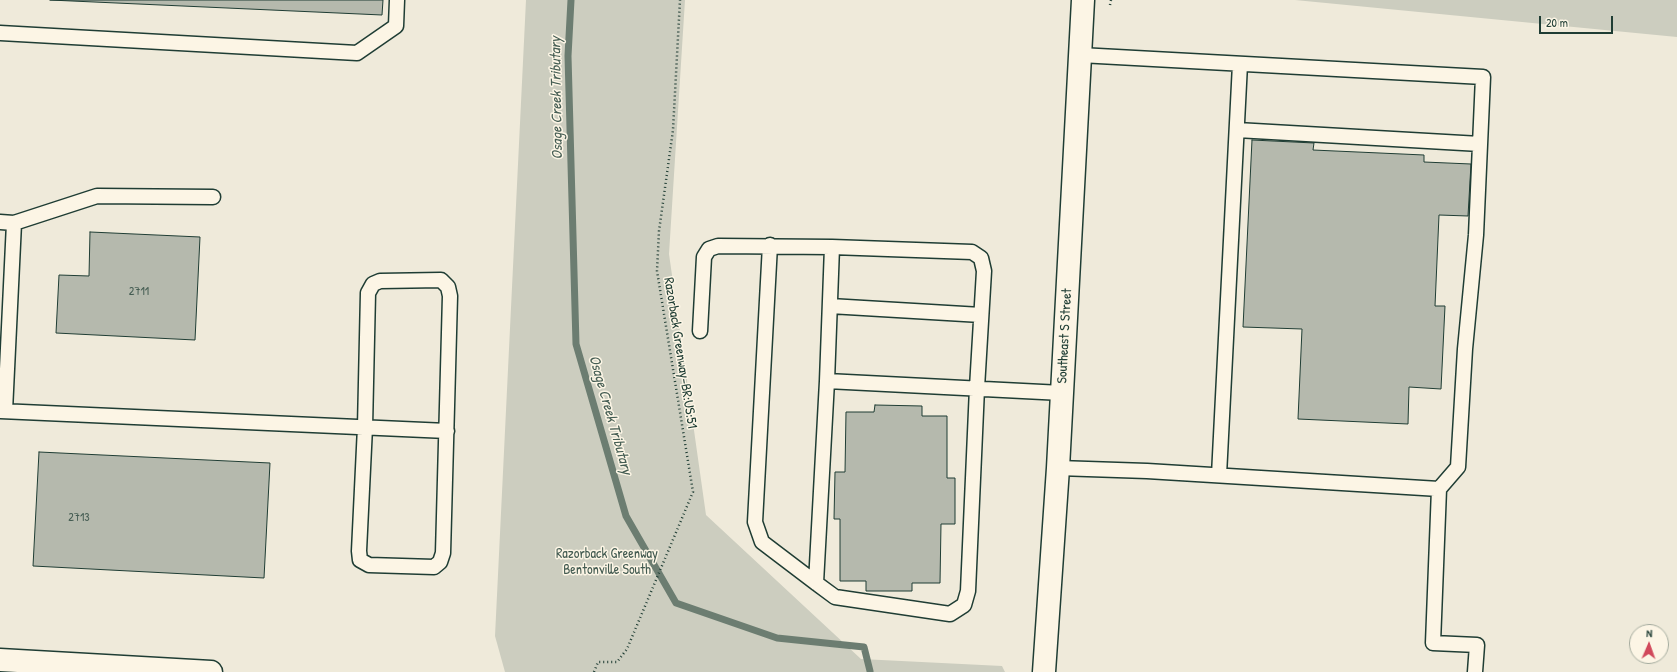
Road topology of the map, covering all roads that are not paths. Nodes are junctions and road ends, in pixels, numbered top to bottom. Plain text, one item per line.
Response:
1 (397, 0) edge
2 (1083, 0) edge
3 (0, 33) edge
4 (1080, 55) junction
5 (1240, 64) junction
6 (1237, 130) junction
7 (1480, 144) junction
8 (212, 197) dead end
9 (7, 222) edge
10 (770, 245) junction
11 (832, 247) junction
12 (830, 306) junction
13 (981, 315) junction
14 (700, 331) dead end
15 (827, 381) junction
16 (977, 388) junction
17 (1062, 393) junction
18 (3, 411) edge
19 (365, 427) junction
20 (447, 431) junction
21 (1058, 468) junction
22 (1219, 475) junction
23 (1439, 489) junction
24 (816, 584) junction
25 (0, 660) edge
26 (212, 672) edge
27 (1044, 672) edge
28 (1475, 672) edge

1 - 3 lane
2 - 4 street, Southeast S Street
4 - 5 lane
4 - 17 street, Southeast S Street
5 - 6 lane
5 - 7 lane
6 - 7 lane
6 - 22 lane
7 - 23 lane
8 - 9 lane
9 - 18 lane
10 - 11 lane
10 - 14 lane
10 - 24 lane
11 - 12 lane
11 - 13 lane
12 - 13 lane
12 - 15 lane
13 - 16 lane
15 - 16 lane
15 - 24 lane
16 - 17 lane
16 - 24 lane
17 - 21 street, Southeast S Street
18 - 19 lane
19 - 20 lane
19 - 20 lane
19 - 20 lane
21 - 22 lane
21 - 27 street, Southeast S Street
22 - 23 lane
23 - 28 lane
25 - 26 street

